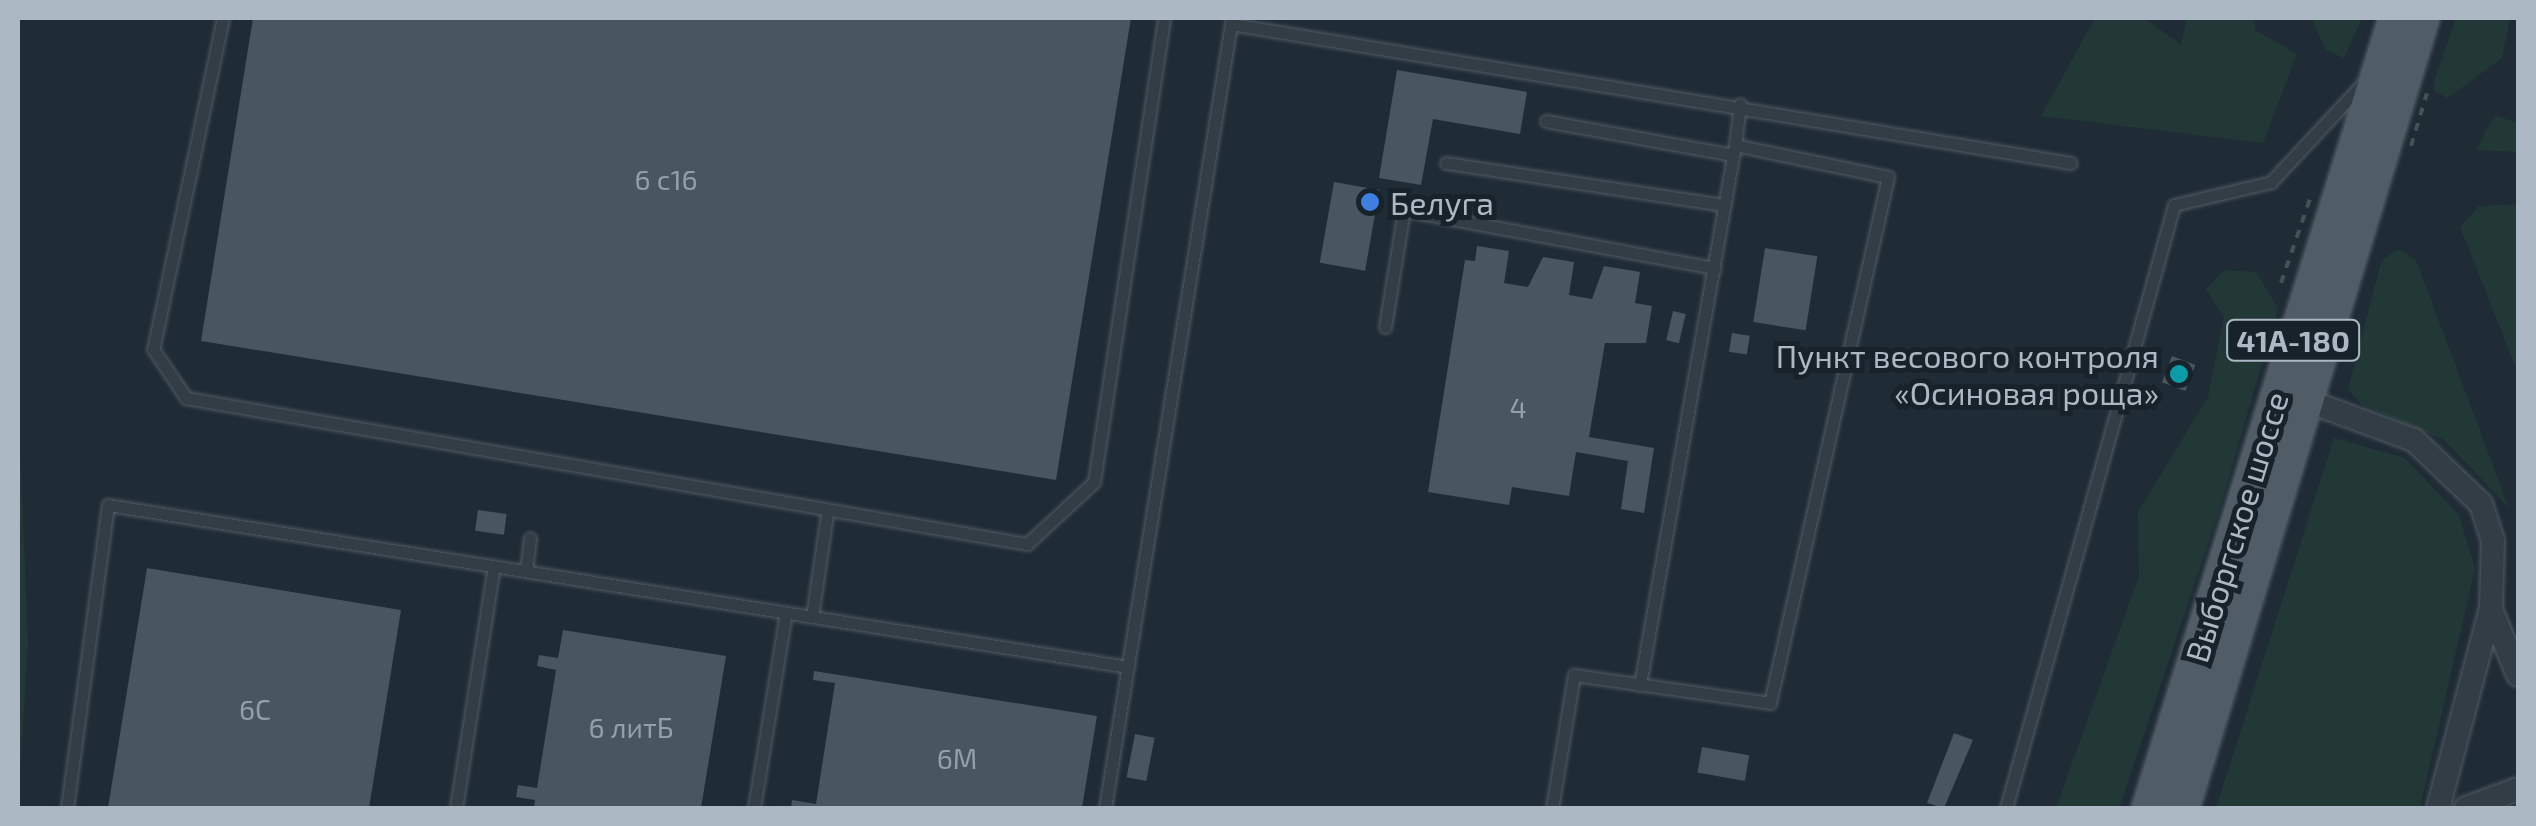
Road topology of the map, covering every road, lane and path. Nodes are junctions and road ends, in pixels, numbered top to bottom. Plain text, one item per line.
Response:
1 (222, 18) edge
2 (1164, 18) edge
3 (2396, 18) edge
4 (2421, 18) edge
5 (1231, 21) edge
6 (2381, 66) junction
7 (1740, 104) junction
8 (1546, 121) dead end
9 (1734, 150) junction
10 (1446, 162) dead end
11 (2070, 163) dead end
12 (2318, 180) dead end
13 (1725, 205) junction
14 (1715, 268) junction
15 (2281, 284) dead end
16 (1385, 327) dead end
17 (2306, 400) junction
18 (827, 514) junction
19 (530, 538) dead end
20 (494, 566) junction
21 (526, 571) junction
22 (2491, 608) junction
23 (786, 613) junction
24 (812, 617) junction
25 (1128, 667) junction
26 (2518, 676) edge
27 (1640, 684) junction
28 (2518, 789) edge
29 (67, 808) edge
30 (456, 808) edge
31 (754, 808) edge
32 (1105, 808) edge
33 (1552, 808) edge
34 (2006, 808) edge
35 (2149, 808) edge
36 (2181, 808) edge
37 (2438, 808) edge
38 (2466, 808) edge

1 - 18 lane
2 - 18 lane
3 - 6 main road, Выборгское шоссе / 41А-180
4 - 17 main road, Выборгское шоссе / 41А-180
5 - 7 lane
5 - 25 lane
6 - 34 lane
6 - 35 main road, Выборгское шоссе / 41А-180
7 - 9 lane
7 - 11 lane
8 - 9 lane
9 - 13 lane
9 - 27 lane
10 - 13 lane
12 - 15 path
13 - 14 lane
14 - 16 lane
14 - 27 lane
17 - 22 street
17 - 36 main road, Выборгское шоссе / 41А-180
18 - 24 lane
19 - 21 lane
20 - 21 lane
20 - 29 lane
20 - 30 lane
21 - 23 lane
22 - 26 street
22 - 37 street
23 - 24 lane
23 - 31 lane
24 - 25 lane
25 - 32 lane
27 - 33 lane
28 - 38 street

